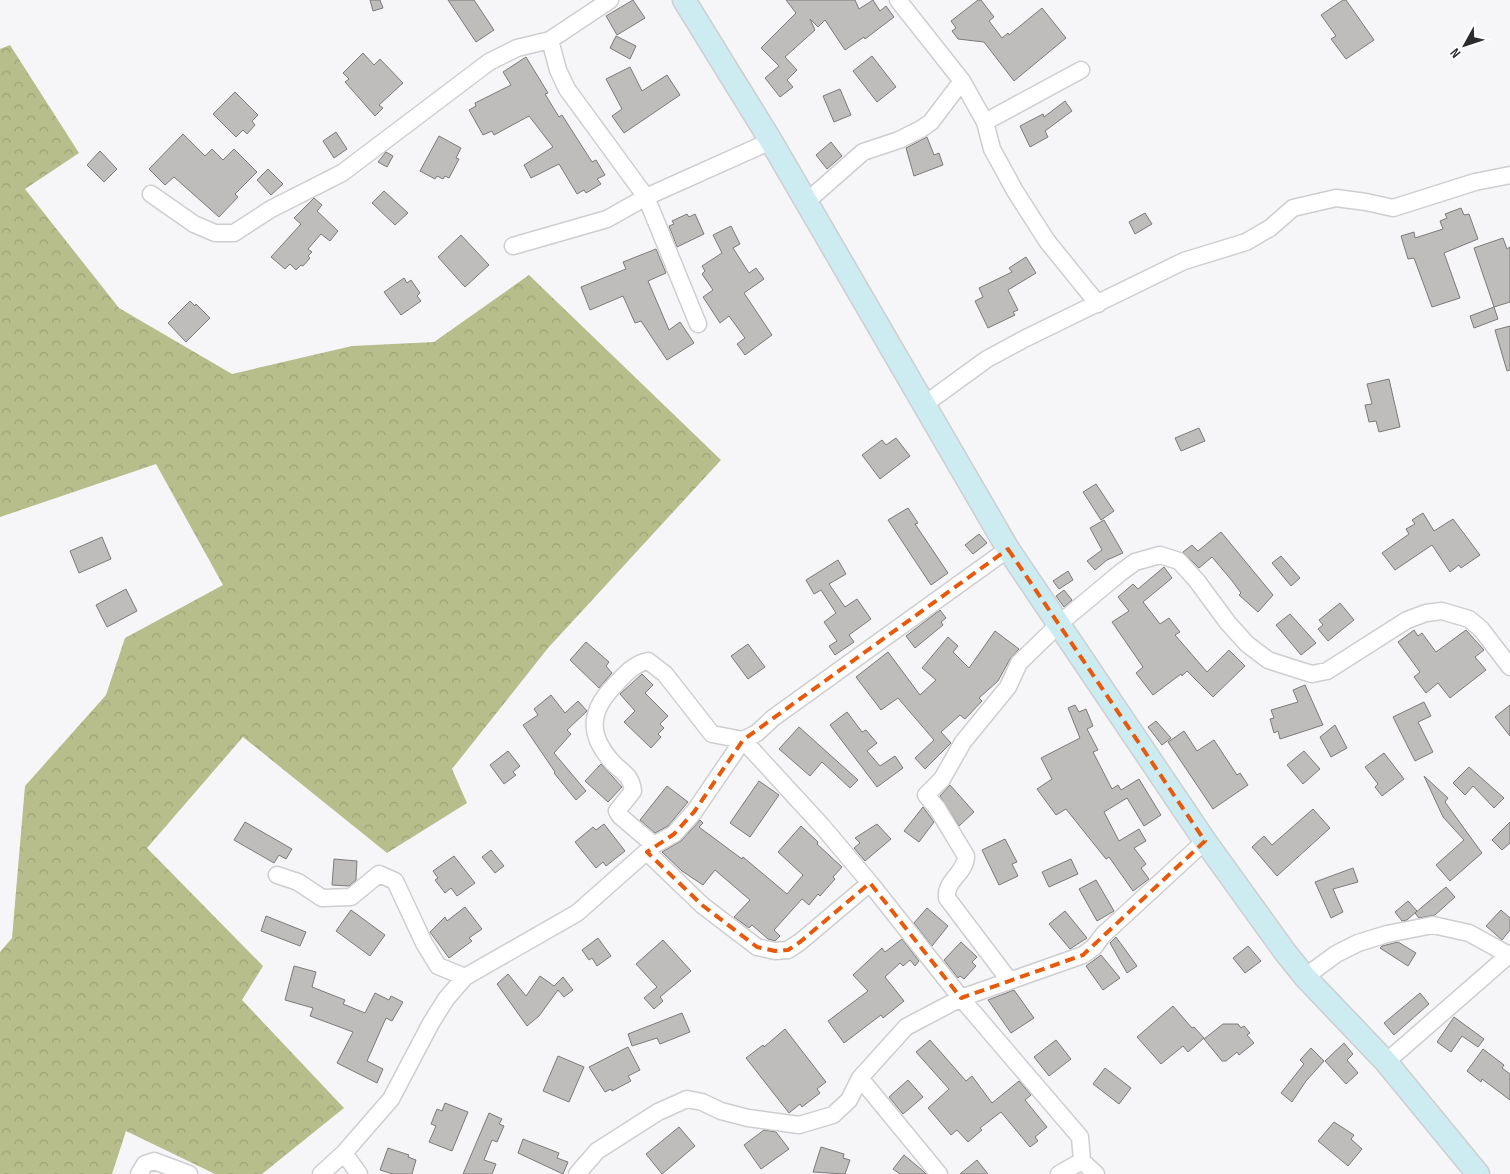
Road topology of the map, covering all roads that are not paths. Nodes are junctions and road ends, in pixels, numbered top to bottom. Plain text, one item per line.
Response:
1 (610, 0) edge
2 (684, 0) edge
3 (898, 0) edge
4 (550, 40) junction
5 (1082, 70) dead end
6 (962, 81) junction
7 (985, 122) junction
8 (771, 141) junction
9 (1510, 175) edge
10 (151, 194) dead end
11 (646, 197) junction
12 (806, 203) junction
13 (512, 246) dead end
14 (1098, 304) junction
15 (698, 324) dead end
16 (925, 404) junction
17 (1008, 549) junction
18 (1060, 623) junction
19 (1510, 667) edge
20 (743, 740) junction
21 (1206, 841) junction
22 (651, 848) junction
23 (277, 875) dead end
24 (870, 883) junction
25 (1510, 954) edge
26 (465, 977) junction
27 (1305, 977) junction
28 (1009, 980) junction
29 (961, 998) junction
30 (1386, 1062) junction
31 (860, 1078) junction
32 (344, 1154) junction
33 (1082, 1161) junction
34 (139, 1174) edge
35 (189, 1174) edge
36 (321, 1174) edge
37 (360, 1174) edge
38 (577, 1174) edge
39 (939, 1174) edge
40 (1059, 1174) edge
41 (1096, 1174) edge
42 (1478, 1174) edge

1 - 4 street
2 - 8 street
3 - 6 street
4 - 10 street
4 - 11 street
5 - 7 street
6 - 7 street
6 - 12 street
7 - 14 street
8 - 11 street
8 - 12 street
9 - 14 street
11 - 13 street
11 - 15 street
12 - 16 street
14 - 16 street
16 - 17 street
17 - 18 street
17 - 20 street
18 - 19 street
18 - 21 street
18 - 28 street
20 - 22 street
20 - 22 street
20 - 24 street
21 - 27 street
21 - 28 street
22 - 24 street
22 - 26 street
23 - 26 street
24 - 29 street
25 - 27 street
25 - 30 street
26 - 32 street
27 - 30 street
28 - 29 street
29 - 31 street
29 - 33 street
30 - 42 street
31 - 38 street
31 - 39 street
32 - 36 street
32 - 37 street
33 - 40 street
33 - 41 street
34 - 35 street

